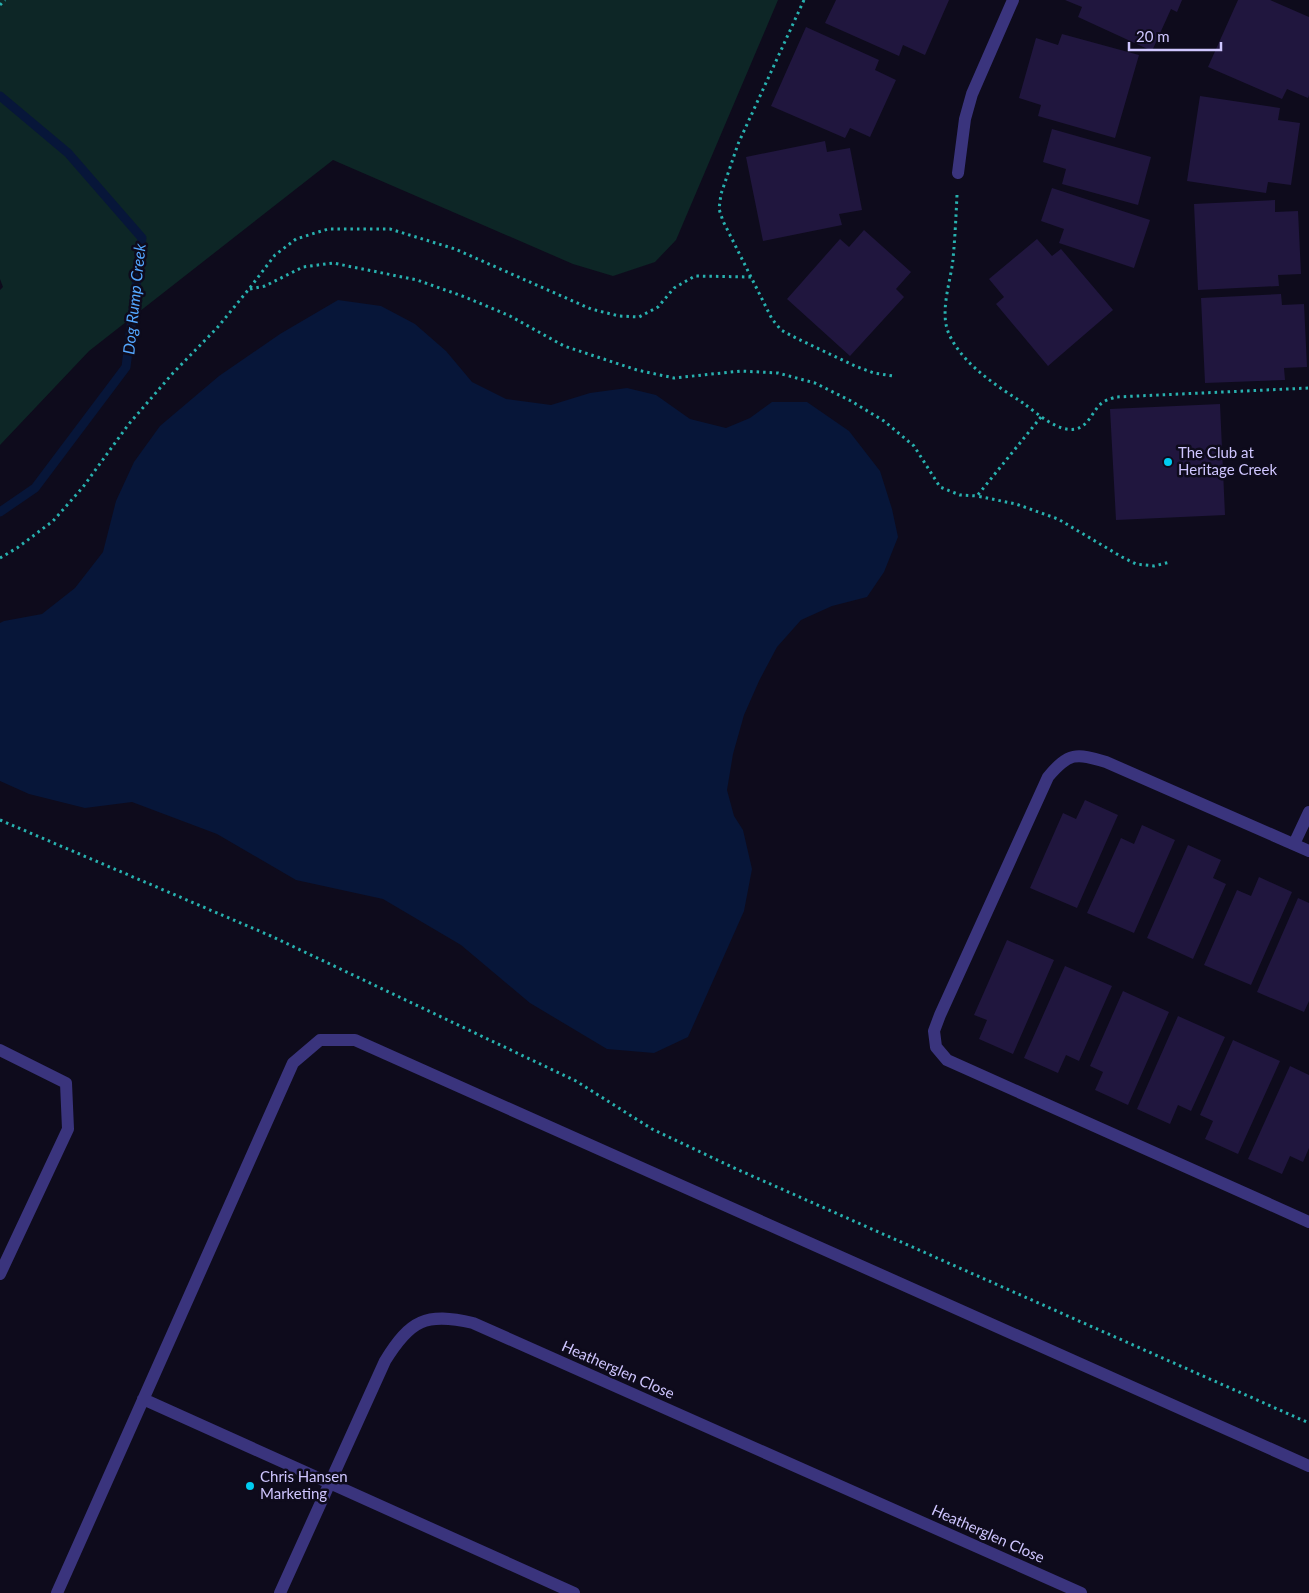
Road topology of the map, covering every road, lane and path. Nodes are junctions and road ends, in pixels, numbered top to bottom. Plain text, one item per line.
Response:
1 (5, 0) edge
2 (804, 0) edge
3 (1013, 0) edge
4 (0, 5) edge
5 (958, 174) joint
6 (751, 277) junction
7 (249, 290) junction
8 (893, 376) dead end
9 (1309, 388) edge
10 (1041, 417) junction
11 (977, 496) junction
12 (0, 558) edge
13 (1170, 562) dead end
14 (1309, 812) edge
15 (0, 820) edge
16 (1294, 844) junction
17 (1309, 851) edge
18 (0, 1050) edge
19 (1309, 1222) edge
20 (0, 1274) edge
21 (143, 1400) junction
22 (1309, 1423) edge
23 (1309, 1466) edge
24 (330, 1484) junction
25 (57, 1593) edge
26 (280, 1593) edge
27 (574, 1593) edge
28 (1080, 1593) edge

1 - 4 path
2 - 6 path
3 - 5 street
5 - 10 path
6 - 7 path
6 - 8 path
7 - 11 path
7 - 12 path
9 - 10 path
10 - 11 path
11 - 13 path
14 - 16 street
15 - 22 path
16 - 17 street
16 - 19 street
18 - 20 street
21 - 23 street
21 - 24 street
21 - 25 street
24 - 26 street, Heatherglen Close
24 - 27 street
24 - 28 street, Heatherglen Close

